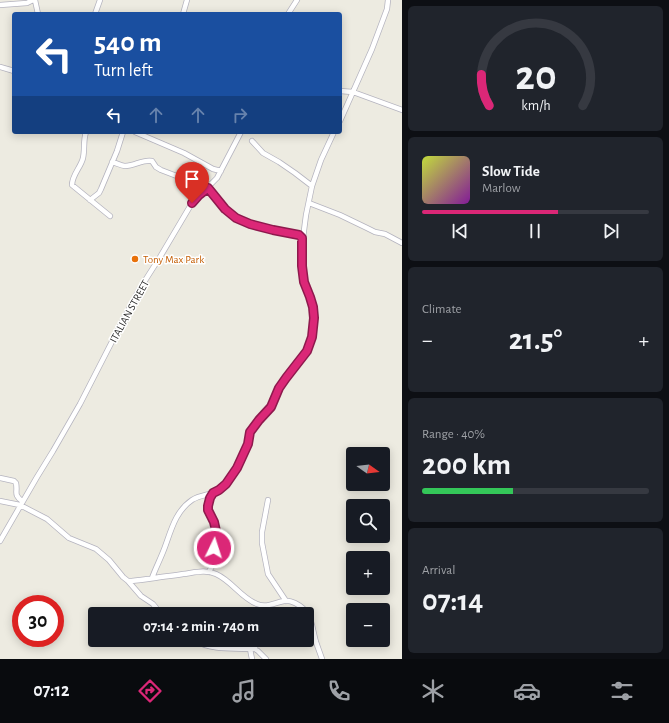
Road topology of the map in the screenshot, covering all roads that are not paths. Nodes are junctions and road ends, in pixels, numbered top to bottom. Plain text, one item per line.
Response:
1 (34, 0) edge
2 (100, 0) edge
3 (187, 0) edge
4 (297, 0) edge
5 (388, 0) edge
6 (0, 5) edge
7 (37, 12) edge
8 (96, 12) edge
9 (184, 12) edge
10 (289, 12) edge
11 (0, 67) edge
12 (12, 70) edge
13 (342, 91) edge
14 (353, 92) junction
15 (402, 110) edge
16 (342, 117) edge
17 (86, 134) edge
18 (122, 134) edge
19 (140, 134) edge
20 (239, 134) edge
21 (333, 134) edge
22 (252, 141) dead end
23 (112, 162) junction
24 (221, 171) junction
25 (312, 186) junction
26 (208, 188) junction
27 (90, 200) junction
28 (309, 204) junction
29 (110, 216) dead end
30 (302, 238) junction
31 (402, 243) edge
32 (0, 478) edge
33 (213, 493) junction
34 (268, 500) dead end
35 (0, 501) edge
36 (21, 503) junction
37 (0, 541) edge
38 (209, 572) junction
39 (152, 578) junction
40 (128, 581) junction
41 (286, 601) junction
42 (262, 606) joint
43 (155, 607) edge
44 (216, 647) edge
45 (252, 649) junction
46 (252, 659) edge
47 (266, 659) edge
48 (322, 659) edge

1 - 6 street
1 - 7 street
2 - 8 street
3 - 9 street
4 - 10 street
5 - 14 street
11 - 12 street
13 - 14 street
14 - 15 street
14 - 16 street
17 - 27 street
18 - 23 street
19 - 24 street
20 - 24 street, ITALIAN STREET
21 - 25 street
22 - 25 street
23 - 26 street
23 - 27 street
24 - 26 street, ITALIAN STREET
25 - 28 street
26 - 30 street
26 - 36 street, ITALIAN STREET
27 - 29 street
28 - 30 street
28 - 31 street
30 - 33 street
32 - 36 street
33 - 38 street
33 - 39 street
34 - 41 street
35 - 36 street
36 - 37 street, ITALIAN STREET
36 - 40 street
38 - 39 street
38 - 42 street
39 - 40 street
40 - 43 street
41 - 42 street
41 - 48 street
44 - 45 street
45 - 46 street
45 - 47 street

